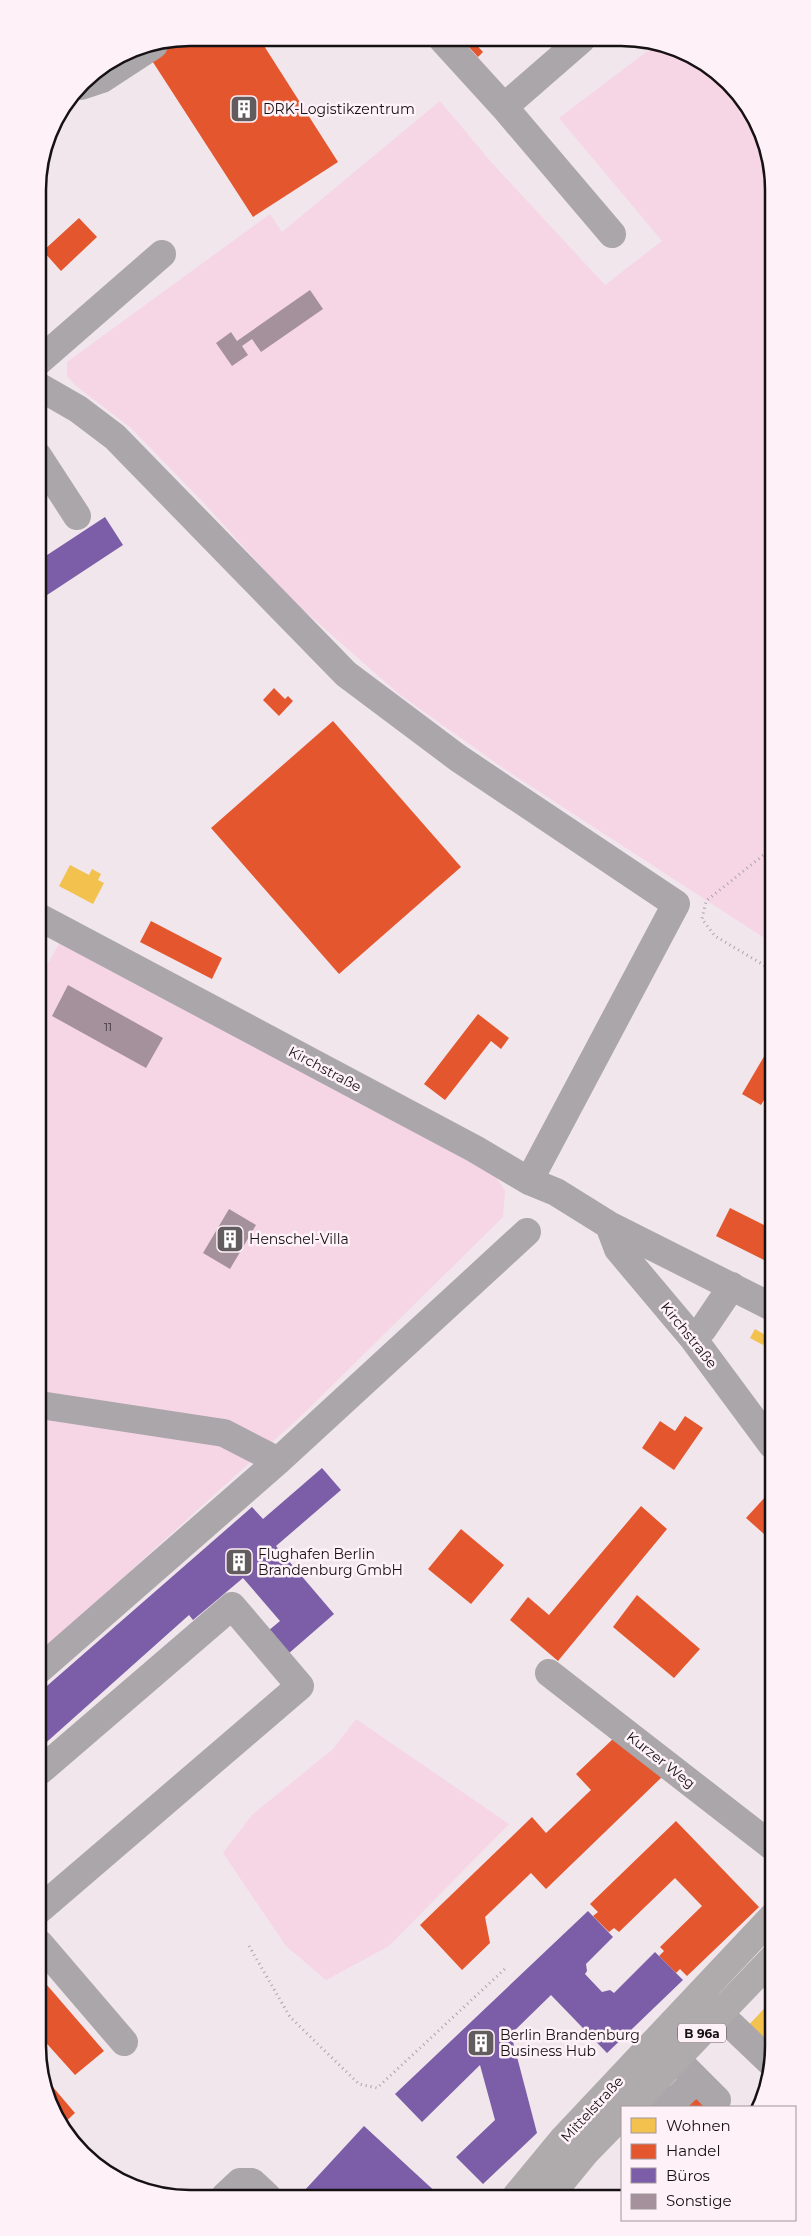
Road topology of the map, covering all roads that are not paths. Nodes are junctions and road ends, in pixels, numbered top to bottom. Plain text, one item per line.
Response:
1 (448, 46) edge
2 (573, 46) edge
3 (143, 55) edge
4 (96, 81) edge
5 (504, 107) junction
6 (612, 234) dead end
7 (162, 254) dead end
8 (47, 354) edge
9 (47, 391) edge
10 (47, 470) edge
11 (77, 516) dead end
12 (47, 921) edge
13 (529, 1181) junction
14 (609, 1225) junction
15 (527, 1232) dead end
16 (732, 1286) junction
17 (764, 1303) edge
18 (692, 1337) junction
19 (46, 1406) edge
20 (764, 1435) edge
21 (278, 1461) junction
22 (46, 1664) edge
23 (549, 1673) dead end
24 (46, 1766) edge
25 (764, 1840) edge
26 (46, 1904) edge
27 (764, 1926) edge
28 (46, 1951) edge
29 (764, 1968) edge
30 (700, 1995) junction
31 (722, 2014) junction
32 (124, 2042) dead end
33 (764, 2056) edge
34 (676, 2060) junction
35 (696, 2080) junction
36 (650, 2087) junction
37 (717, 2100) dead end
38 (631, 2106) edge
39 (621, 2116) edge
40 (231, 2190) edge
41 (261, 2190) edge
42 (521, 2190) edge
43 (555, 2190) edge

1 - 5 street
2 - 5 street
3 - 4 street
5 - 6 street
7 - 8 street
9 - 13 street
10 - 11 street
12 - 13 street, Kirchstraße
13 - 14 street, Kirchstraße
14 - 16 street, Kirchstraße
14 - 18 street, Kirchstraße
15 - 21 street
16 - 17 street, Kirchstraße
16 - 18 street
18 - 20 street, Kirchstraße
19 - 21 street
21 - 22 street
23 - 25 street, Kurzer Weg
24 - 26 street
27 - 30 main road, Mittelstraße / B 96a
28 - 32 street
29 - 31 main road, Mittelstraße / B 96a
30 - 31 street
30 - 42 main road, Mittelstraße / B 96a
31 - 33 street
31 - 34 main road, Mittelstraße / B 96a
34 - 35 street
34 - 36 main road, Mittelstraße / B 96a
35 - 36 street
35 - 37 street
36 - 38 main road, Mittelstraße / B 96a
39 - 43 main road, Mittelstraße
40 - 41 street

